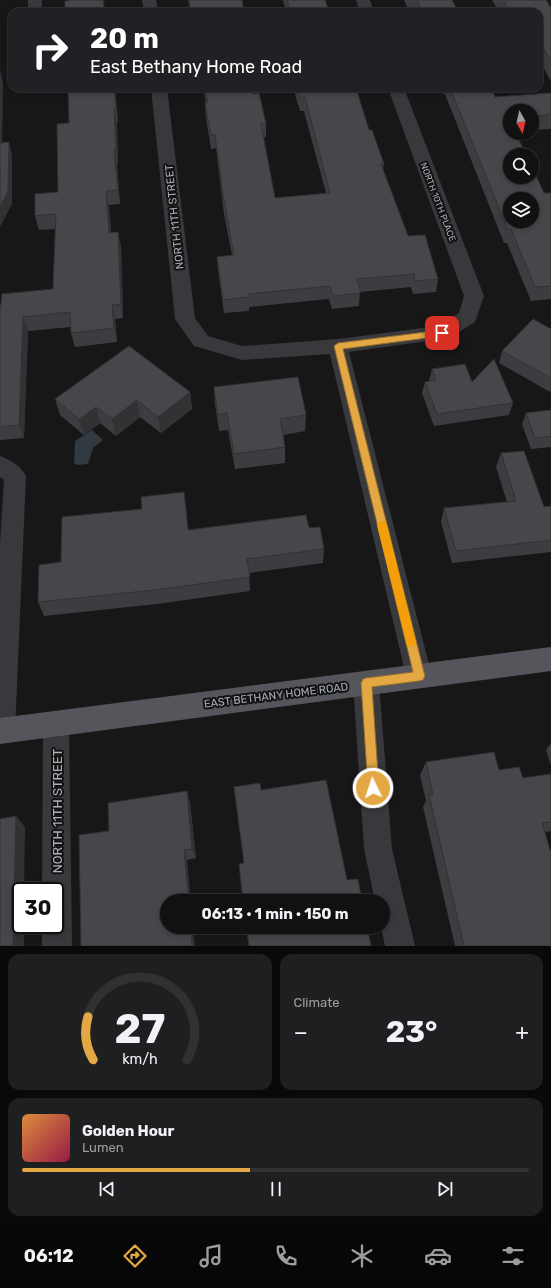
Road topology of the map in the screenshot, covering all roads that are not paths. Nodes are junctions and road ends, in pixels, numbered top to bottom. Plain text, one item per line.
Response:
1 (159, 92) edge
2 (398, 92) edge
3 (338, 346) junction
4 (0, 465) edge
5 (551, 659) edge
6 (419, 676) junction
7 (366, 683) junction
8 (56, 724) junction
9 (1, 731) edge
10 (57, 946) edge
11 (400, 946) edge

1 - 3 street, NORTH 11TH STREET
2 - 3 street, NORTH 10TH PLACE
3 - 6 street
4 - 9 street
5 - 6 main road, EAST BETHANY HOME ROAD
6 - 7 main road, EAST BETHANY HOME ROAD
7 - 8 main road, EAST BETHANY HOME ROAD
7 - 11 street
8 - 9 main road, EAST BETHANY HOME ROAD
8 - 10 street, NORTH 11TH STREET

